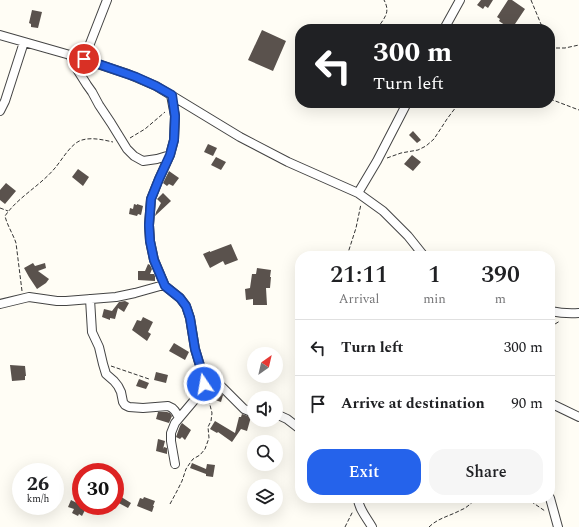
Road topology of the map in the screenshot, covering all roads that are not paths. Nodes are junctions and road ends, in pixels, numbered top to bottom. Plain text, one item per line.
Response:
1 (107, 0) edge
2 (460, 0) edge
3 (447, 24) edge
4 (0, 35) edge
5 (24, 42) junction
6 (70, 55) junction
7 (84, 59) junction
8 (172, 95) junction
9 (404, 108) edge
10 (0, 111) edge
11 (170, 155) junction
12 (360, 195) junction
13 (420, 251) edge
14 (165, 286) junction
15 (90, 299) junction
16 (0, 304) edge
17 (555, 312) edge
18 (579, 312) edge
19 (206, 376) junction
20 (555, 405) edge
21 (247, 410) edge
22 (283, 417) edge
23 (579, 417) edge
24 (179, 418) junction
25 (295, 426) edge
26 (175, 464) dead end
27 (359, 503) edge
28 (551, 503) edge
29 (372, 527) edge
30 (558, 527) edge

1 - 7 street
2 - 3 street
4 - 5 street
5 - 6 street
5 - 10 street
6 - 7 street
6 - 11 street
7 - 8 street
8 - 11 street
8 - 12 street
9 - 12 street
11 - 14 street
12 - 13 street
14 - 15 street
14 - 19 street
15 - 16 street
15 - 24 street
17 - 18 street
19 - 21 street
19 - 24 street
20 - 23 street
22 - 25 street
24 - 26 street
27 - 29 street
28 - 30 street

